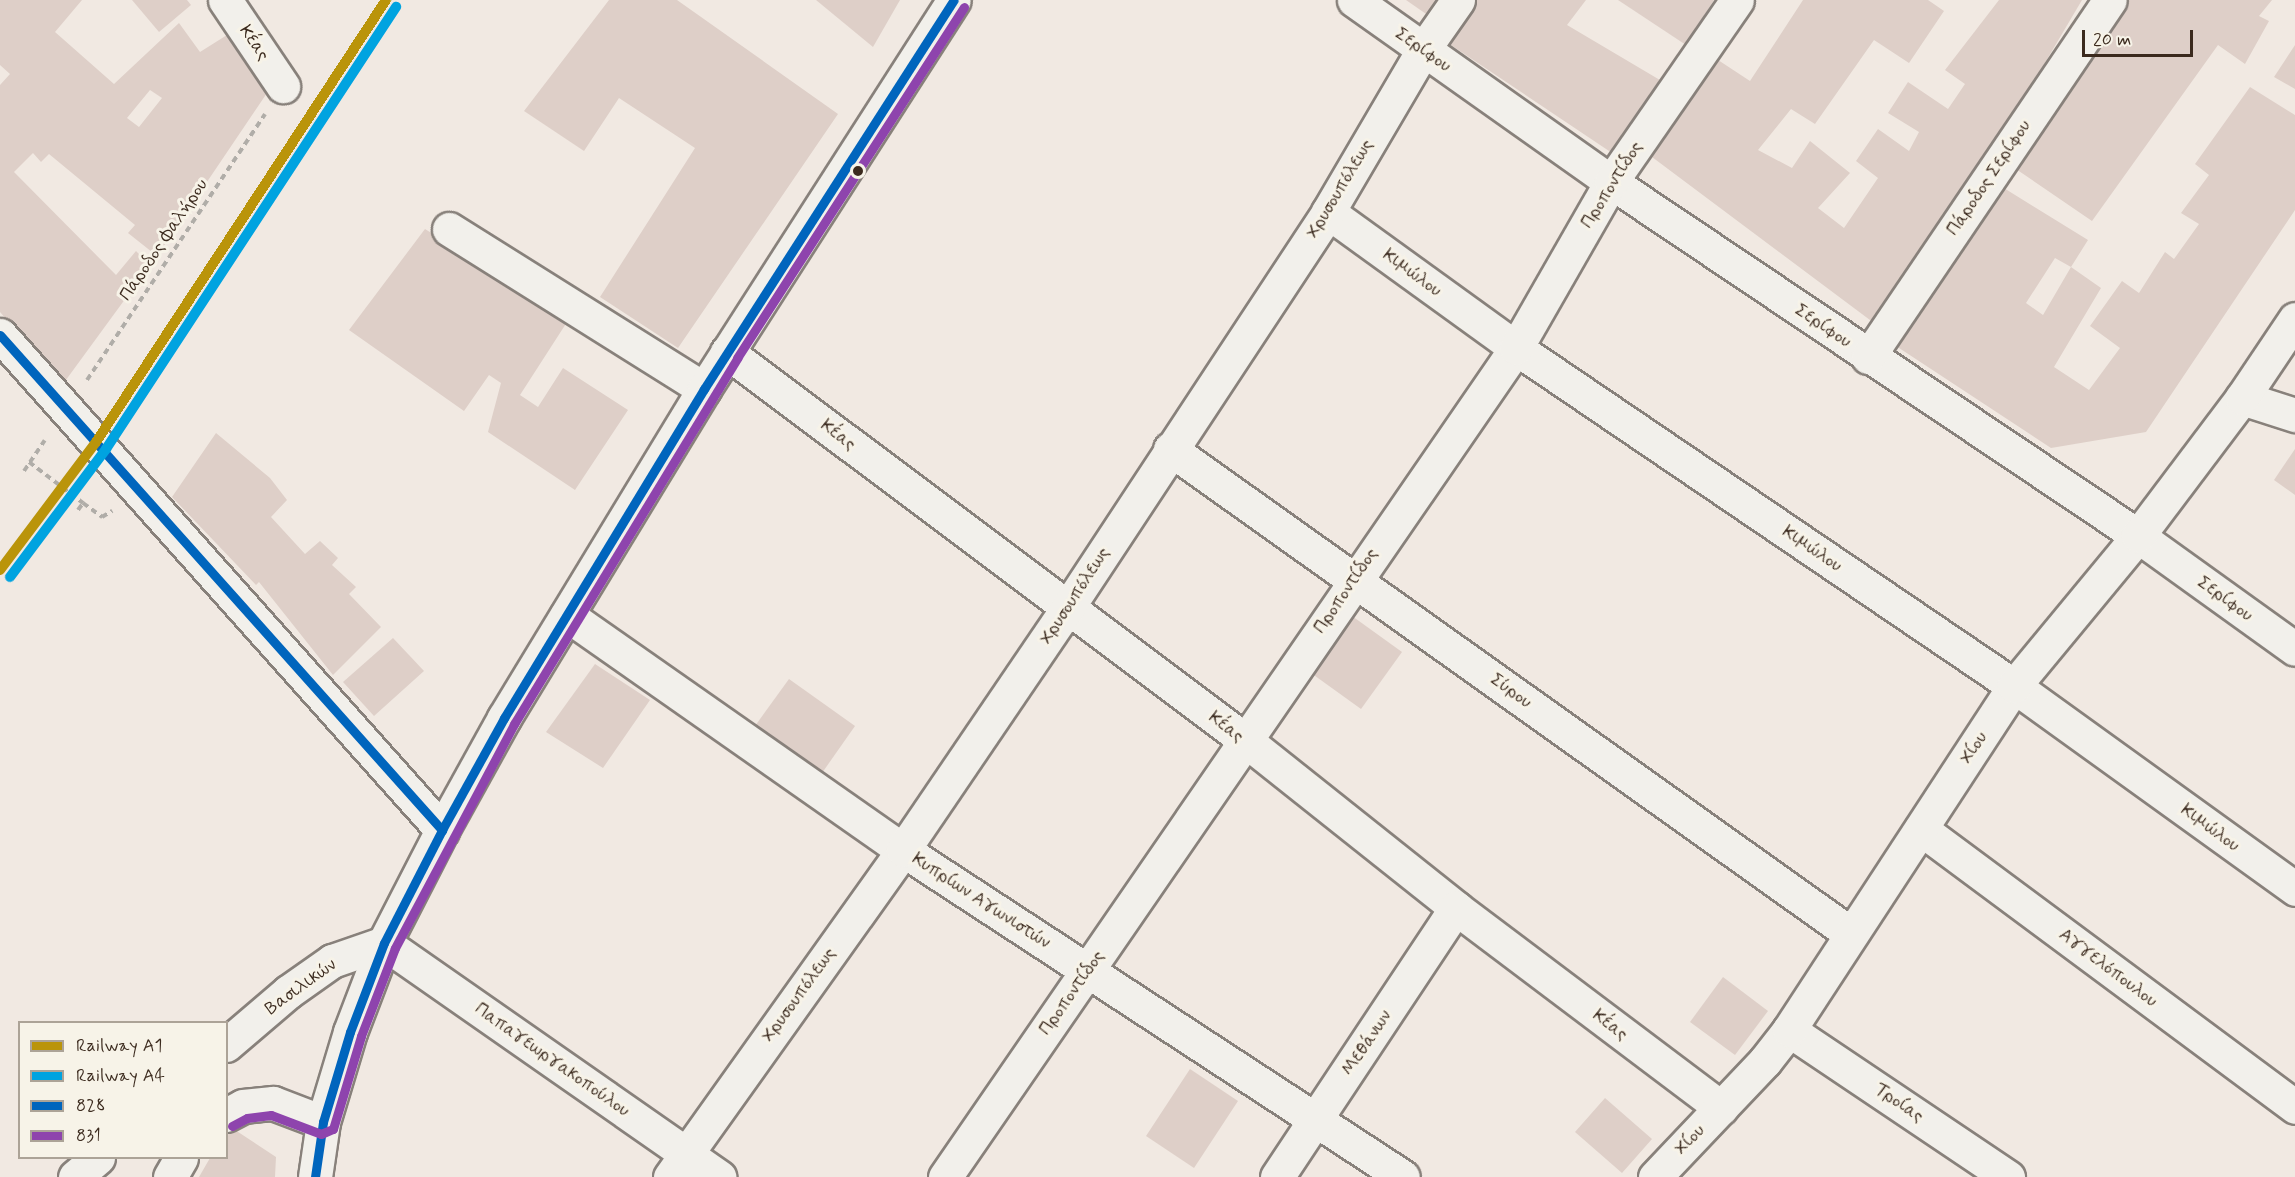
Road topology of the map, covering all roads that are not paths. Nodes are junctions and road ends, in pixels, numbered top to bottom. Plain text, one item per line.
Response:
1 (225, 0) edge
2 (954, 0) edge
3 (1354, 0) edge
4 (1458, 0) edge
5 (1737, 0) edge
6 (2110, 0) edge
7 (1423, 50) junction
8 (283, 86) road end
9 (1611, 183) junction
10 (1328, 212) junction
11 (449, 229) dead end
12 (2295, 319) edge
13 (0, 335) edge
14 (1516, 348) junction
15 (727, 352) junction
16 (1869, 357) junction
17 (704, 389) junction
18 (2242, 398) junction
19 (2295, 415) edge
20 (1170, 449) junction
21 (2138, 536) junction
22 (1354, 578) junction
23 (1068, 607) junction
24 (567, 615) junction
25 (2295, 649) edge
26 (2014, 686) junction
27 (1245, 740) junction
28 (1921, 829) junction
29 (442, 830) junction
30 (903, 850) junction
31 (2295, 889) edge
32 (1456, 908) junction
33 (1851, 934) junction
34 (384, 943) junction
35 (1087, 970) junction
36 (1789, 1030) junction
37 (228, 1043) edge
38 (2295, 1107) edge
39 (1721, 1108) junction
40 (228, 1113) edge
41 (1315, 1120) junction
42 (324, 1122) junction
43 (97, 1159) edge
44 (180, 1159) edge
45 (678, 1165) edge
46 (75, 1177) edge
47 (170, 1177) edge
48 (315, 1177) edge
49 (720, 1177) edge
50 (945, 1177) edge
51 (1277, 1177) edge
52 (1403, 1177) edge
53 (1655, 1177) edge
54 (2008, 1177) edge

1 - 8 street, Κέας
2 - 15 street
3 - 7 street, Σερίφου
4 - 7 street, Χρυσουπόλεως
5 - 9 street, Προποντίδος
6 - 16 street, Πάροδος Σερίφου
7 - 9 street, Σερίφου
7 - 10 street, Χρυσουπόλεως
9 - 14 street, Προποντίδος
9 - 16 street, Σερίφου
10 - 14 street, Κιμώλου
10 - 20 street, Χρυσουπόλεως
11 - 17 street
12 - 18 street, Χίου
13 - 29 street
14 - 22 street, Προποντίδος
14 - 26 street, Κιμώλου
15 - 17 street
15 - 23 street, Κέας
16 - 21 street, Σερίφου
17 - 24 street
18 - 19 street
18 - 21 street, Χίου
20 - 22 street, Σύρου
20 - 23 street, Χρυσουπόλεως
21 - 25 street, Σερίφου
21 - 26 street, Χίου
22 - 27 street, Προποντίδος
22 - 33 street, Σύρου
23 - 27 street, Κέας
23 - 30 street, Χρυσουπόλεως
24 - 29 street
24 - 30 street, Κυπρίων Αγωνιστών
26 - 28 street, Χίου
26 - 31 street, Κιμώλου
27 - 32 street, Κέας
27 - 35 street, Προποντίδος
28 - 33 street, Χίου
28 - 38 street, Αγγελόπουλου
29 - 34 street
30 - 35 street, Κυπρίων Αγωνιστών
30 - 45 street, Χρυσουπόλεως
32 - 39 street, Κέας
32 - 41 street, Μεθάνων
33 - 36 street, Χίου
34 - 37 street, Βασιλικών
34 - 42 street
34 - 45 street, Παπαγεωργακοπούλου
35 - 41 street, Κυπρίων Αγωνιστών
35 - 50 street, Προποντίδος
36 - 39 street, Χίου
36 - 54 street, Τροίας
39 - 53 street, Χίου
40 - 42 street
41 - 51 street, Μεθάνων
41 - 52 street, Κυπρίων Αγωνιστών
42 - 48 street
43 - 46 street
44 - 47 street
45 - 49 street, Παπαγεωργακοπούλου

